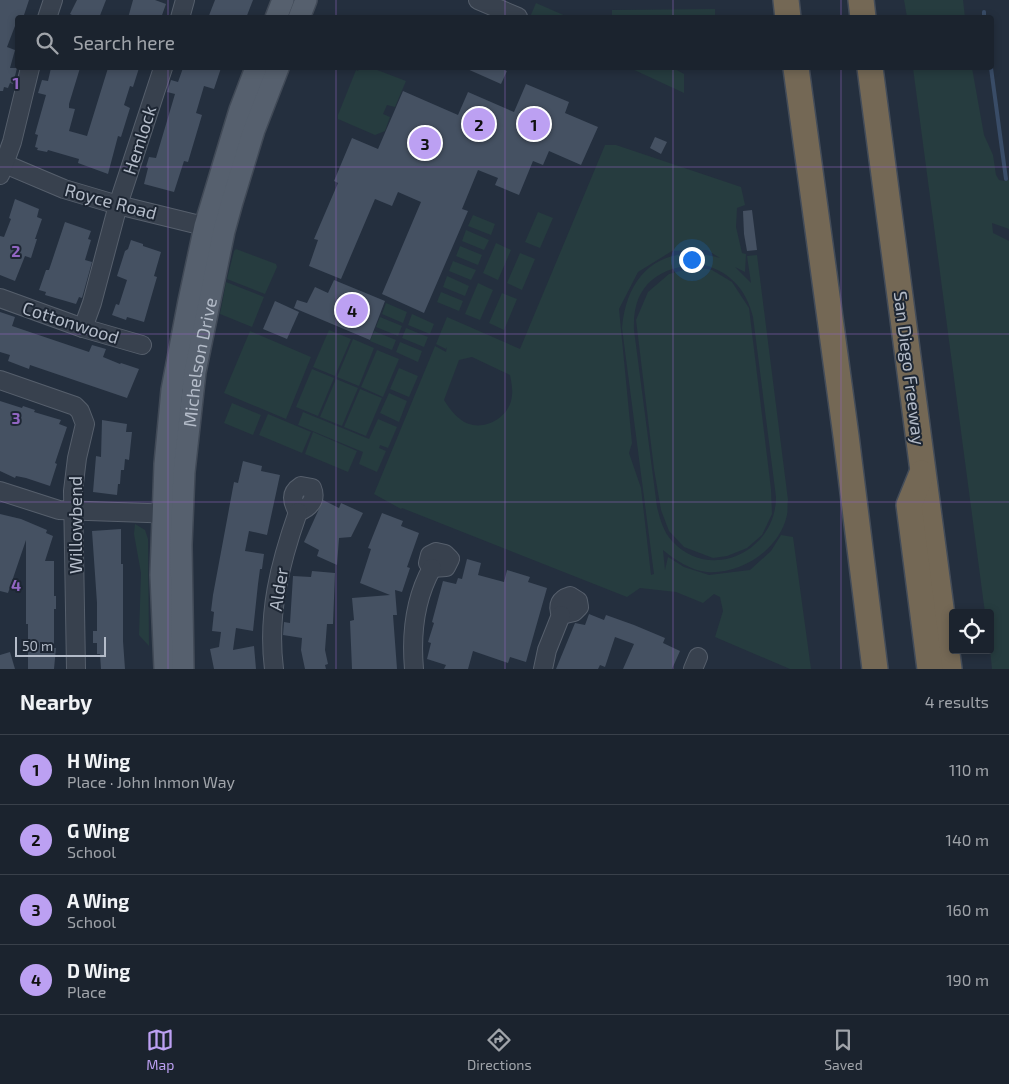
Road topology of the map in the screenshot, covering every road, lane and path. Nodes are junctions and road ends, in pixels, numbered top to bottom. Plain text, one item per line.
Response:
1 (53, 0) edge
2 (185, 0) edge
3 (283, 0) edge
4 (306, 0) edge
5 (478, 0) edge
6 (786, 0) edge
7 (861, 0) edge
8 (47, 15) edge
9 (181, 15) edge
10 (277, 15) edge
11 (300, 15) edge
12 (513, 15) edge
13 (788, 15) edge
14 (864, 15) edge
15 (30, 70) edge
16 (162, 70) edge
17 (255, 70) edge
18 (277, 70) edge
19 (796, 70) edge
20 (870, 70) edge
21 (1, 167) edge
22 (118, 205) junction
23 (215, 228) junction
24 (0, 298) edge
25 (83, 328) junction
26 (142, 345) dead end
27 (0, 380) edge
28 (923, 471) junction
29 (0, 491) edge
30 (74, 512) junction
31 (298, 512) dead end
32 (173, 514) junction
33 (432, 568) dead end
34 (561, 615) dead end
35 (76, 669) edge
36 (165, 669) edge
37 (183, 669) edge
38 (274, 669) edge
39 (414, 669) edge
40 (543, 669) edge
41 (875, 669) edge
42 (930, 669) edge
43 (949, 669) edge

1 - 8 street
2 - 9 street
3 - 10 main road
4 - 11 main road
5 - 12 street
6 - 13 highway
7 - 14 highway
15 - 21 street
16 - 22 street, Hemlock
17 - 23 main road, Michelson Drive
18 - 23 main road, Michelson Drive
19 - 41 highway
20 - 28 highway, San Diego Freeway
21 - 22 street, Royce Road
22 - 23 street, Royce Road
22 - 25 street, Hemlock
23 - 32 main road, Michelson Drive
24 - 25 street, Cottonwood
25 - 26 street, Cottonwood
27 - 30 street, Willowbend
28 - 42 highway
28 - 43 highway, San Diego Freeway
29 - 30 street
30 - 32 street
30 - 35 street, Willowbend
31 - 38 street, Alder
32 - 36 main road, Michelson Drive
32 - 37 main road, Michelson Drive
33 - 39 street
34 - 40 street

